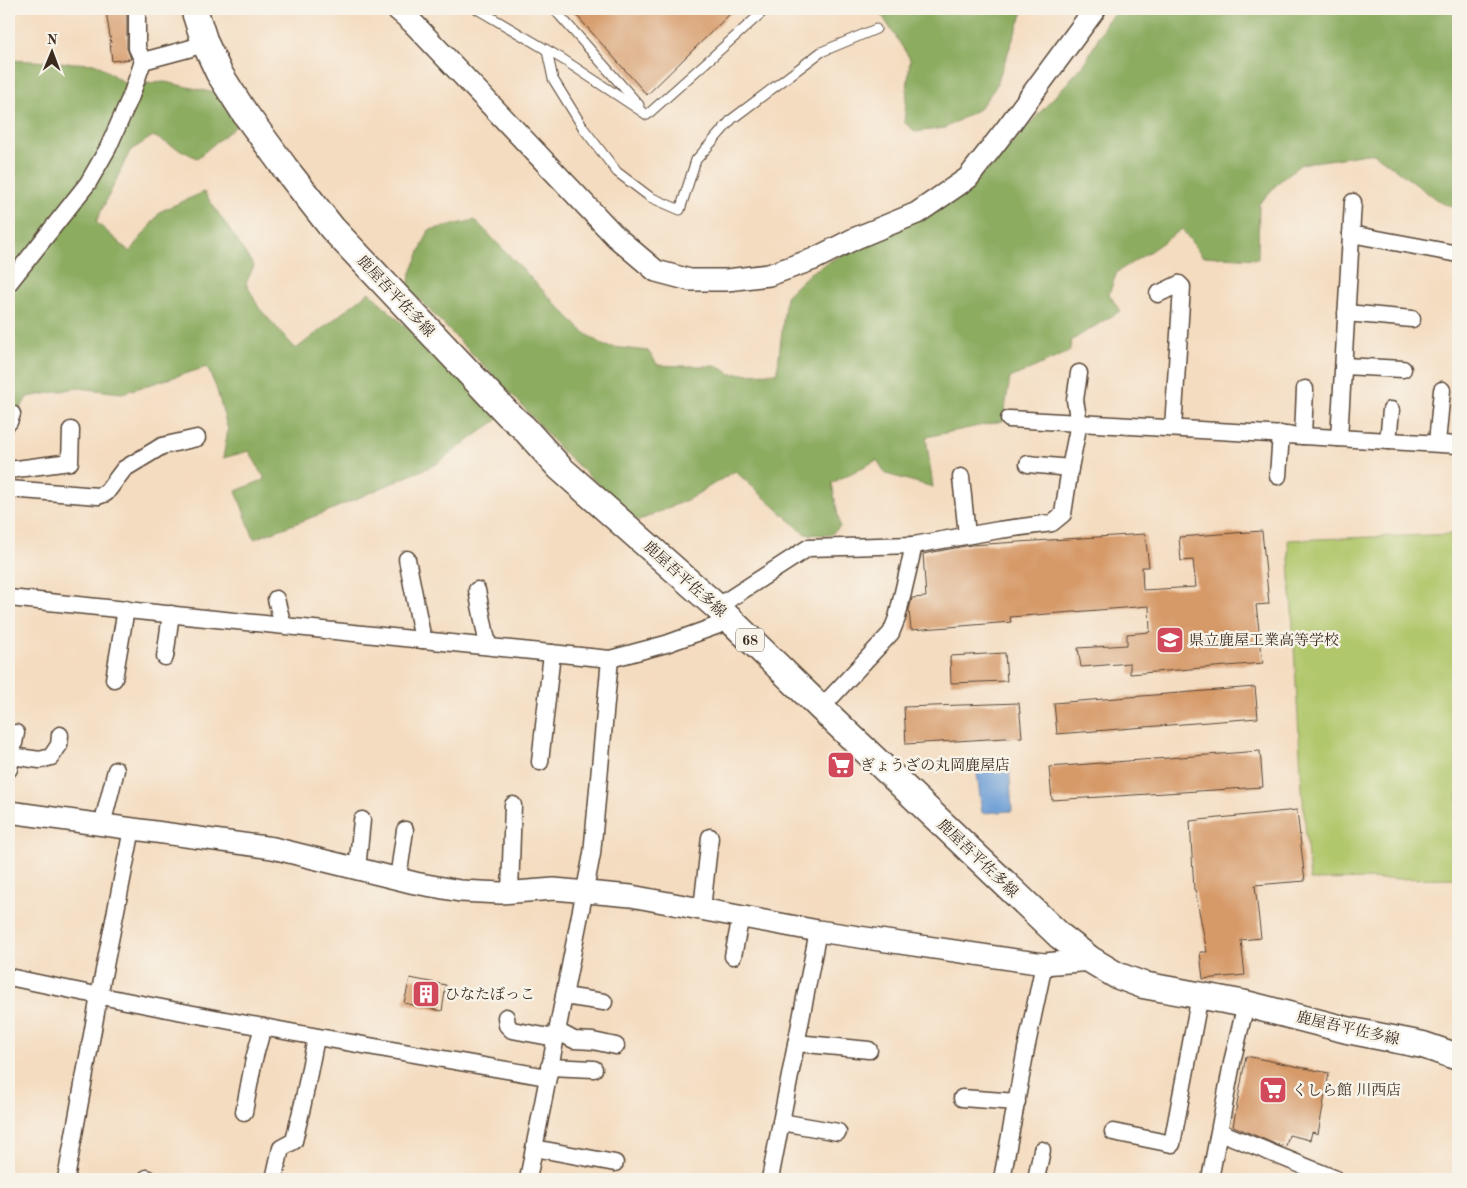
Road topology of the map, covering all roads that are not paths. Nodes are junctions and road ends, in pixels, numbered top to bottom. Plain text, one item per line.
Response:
1 (136, 9) edge
2 (194, 9) edge
3 (397, 9) edge
4 (478, 9) edge
5 (554, 9) edge
6 (766, 9) edge
7 (1095, 9) edge
8 (876, 29) dead end
9 (205, 43) junction
10 (547, 50) junction
11 (143, 61) junction
12 (647, 115) junction
13 (1353, 202) dead end
14 (1351, 234) junction
15 (1458, 254) edge
16 (9, 283) edge
17 (1158, 294) dead end
18 (1346, 313) junction
19 (1412, 319) dead end
20 (1343, 366) junction
21 (1403, 370) dead end
22 (1080, 374) dead end
23 (1305, 389) dead end
24 (1442, 390) dead end
25 (1391, 410) dead end
26 (1008, 419) dead end
27 (1079, 423) junction
28 (1173, 428) junction
29 (71, 430) dead end
30 (1281, 434) junction
31 (1303, 436) junction
32 (198, 438) dead end
33 (1339, 438) junction
34 (1388, 441) junction
35 (1437, 443) junction
36 (1458, 444) edge
37 (1028, 464) dead end
38 (1070, 468) junction
39 (9, 470) edge
40 (1278, 476) dead end
41 (961, 477) dead end
42 (9, 489) edge
43 (967, 536) junction
44 (914, 545) junction
45 (407, 558) dead end
46 (477, 590) dead end
47 (9, 598) edge
48 (276, 599) dead end
49 (126, 609) junction
50 (171, 614) junction
51 (724, 614) junction
52 (284, 625) junction
53 (424, 640) junction
54 (488, 646) junction
55 (552, 653) junction
56 (165, 657) dead end
57 (610, 659) junction
58 (114, 679) dead end
59 (821, 708) junction
60 (16, 733) dead end
61 (60, 735) dead end
62 (10, 762) edge
63 (540, 762) dead end
64 (116, 770) dead end
65 (513, 805) dead end
66 (9, 812) edge
67 (362, 820) dead end
68 (102, 825) junction
69 (132, 830) junction
70 (405, 830) dead end
71 (710, 837) dead end
72 (357, 869) junction
73 (398, 879) junction
74 (510, 892) junction
75 (585, 892) junction
76 (702, 909) junction
77 (741, 916) junction
78 (818, 930) junction
79 (733, 956) dead end
80 (1091, 960) junction
81 (1044, 964) junction
82 (9, 977) edge
83 (1200, 995) junction
84 (99, 996) junction
85 (564, 996) junction
86 (604, 1002) dead end
87 (1246, 1004) junction
88 (506, 1017) dead end
89 (263, 1027) junction
90 (556, 1035) junction
91 (316, 1038) junction
92 (796, 1043) junction
93 (616, 1046) dead end
94 (870, 1050) dead end
95 (1458, 1057) edge
96 (594, 1069) dead end
97 (548, 1072) junction
98 (962, 1098) dead end
99 (1017, 1102) junction
100 (244, 1112) dead end
101 (781, 1122) junction
102 (838, 1132) dead end
103 (1113, 1132) dead end
104 (1220, 1132) junction
105 (534, 1148) junction
106 (1042, 1150) dead end
107 (615, 1164) dead end
108 (66, 1179) edge
109 (274, 1179) edge
110 (528, 1179) edge
111 (770, 1179) edge
112 (1002, 1179) edge
113 (1036, 1179) edge
114 (1210, 1179) edge
115 (1336, 1179) edge

1 - 11 street
2 - 9 main road, 鹿屋吾平佐多線 / 68
3 - 7 street
4 - 10 lane
5 - 12 lane
6 - 12 lane
8 - 10 lane
9 - 11 street
9 - 51 main road, 鹿屋吾平佐多線 / 68
10 - 12 lane
11 - 16 street
13 - 14 street
14 - 15 street
14 - 18 street
17 - 28 street
18 - 19 street
18 - 20 street
20 - 21 street
20 - 33 street
22 - 27 street
23 - 31 street
24 - 35 street
25 - 34 street
26 - 27 street
27 - 28 street
27 - 38 street
28 - 30 street
29 - 39 street
30 - 31 street
30 - 40 street
31 - 33 street
32 - 42 street
33 - 34 street
34 - 35 street
35 - 36 street
37 - 38 street
38 - 43 street
41 - 43 street
43 - 44 street
44 - 51 street
44 - 59 street
45 - 53 street
46 - 54 street
47 - 49 street
48 - 52 street
49 - 50 street
49 - 58 street
50 - 52 street
50 - 56 street
51 - 57 street
51 - 59 main road, 鹿屋吾平佐多線 / 68
52 - 53 street
53 - 54 street
54 - 55 street
55 - 57 street
55 - 63 street
57 - 75 street
59 - 80 main road, 鹿屋吾平佐多線 / 68
60 - 62 street
61 - 62 street
64 - 68 street
65 - 74 street
66 - 68 street
67 - 72 street
68 - 69 street
69 - 72 street
69 - 84 street
70 - 73 street
71 - 76 street
72 - 73 street
73 - 74 street
74 - 75 street
75 - 76 street
75 - 85 street
76 - 77 street
77 - 78 street
77 - 79 street
78 - 81 street
78 - 92 street
80 - 81 street
80 - 83 main road, 鹿屋吾平佐多線 / 68
81 - 99 street
82 - 84 street
83 - 87 main road, 鹿屋吾平佐多線 / 68
83 - 103 street
84 - 89 street
84 - 108 street
85 - 86 street
85 - 90 street
87 - 95 main road, 鹿屋吾平佐多線 / 68
87 - 104 street
88 - 90 street
89 - 91 street
89 - 100 street
90 - 93 street
90 - 97 street
91 - 97 street
91 - 109 street
92 - 94 street
92 - 101 street
96 - 97 street
97 - 105 street
98 - 99 street
99 - 112 street
101 - 102 street
101 - 111 street
104 - 114 street
104 - 115 street
105 - 107 street
105 - 110 street
106 - 113 street

